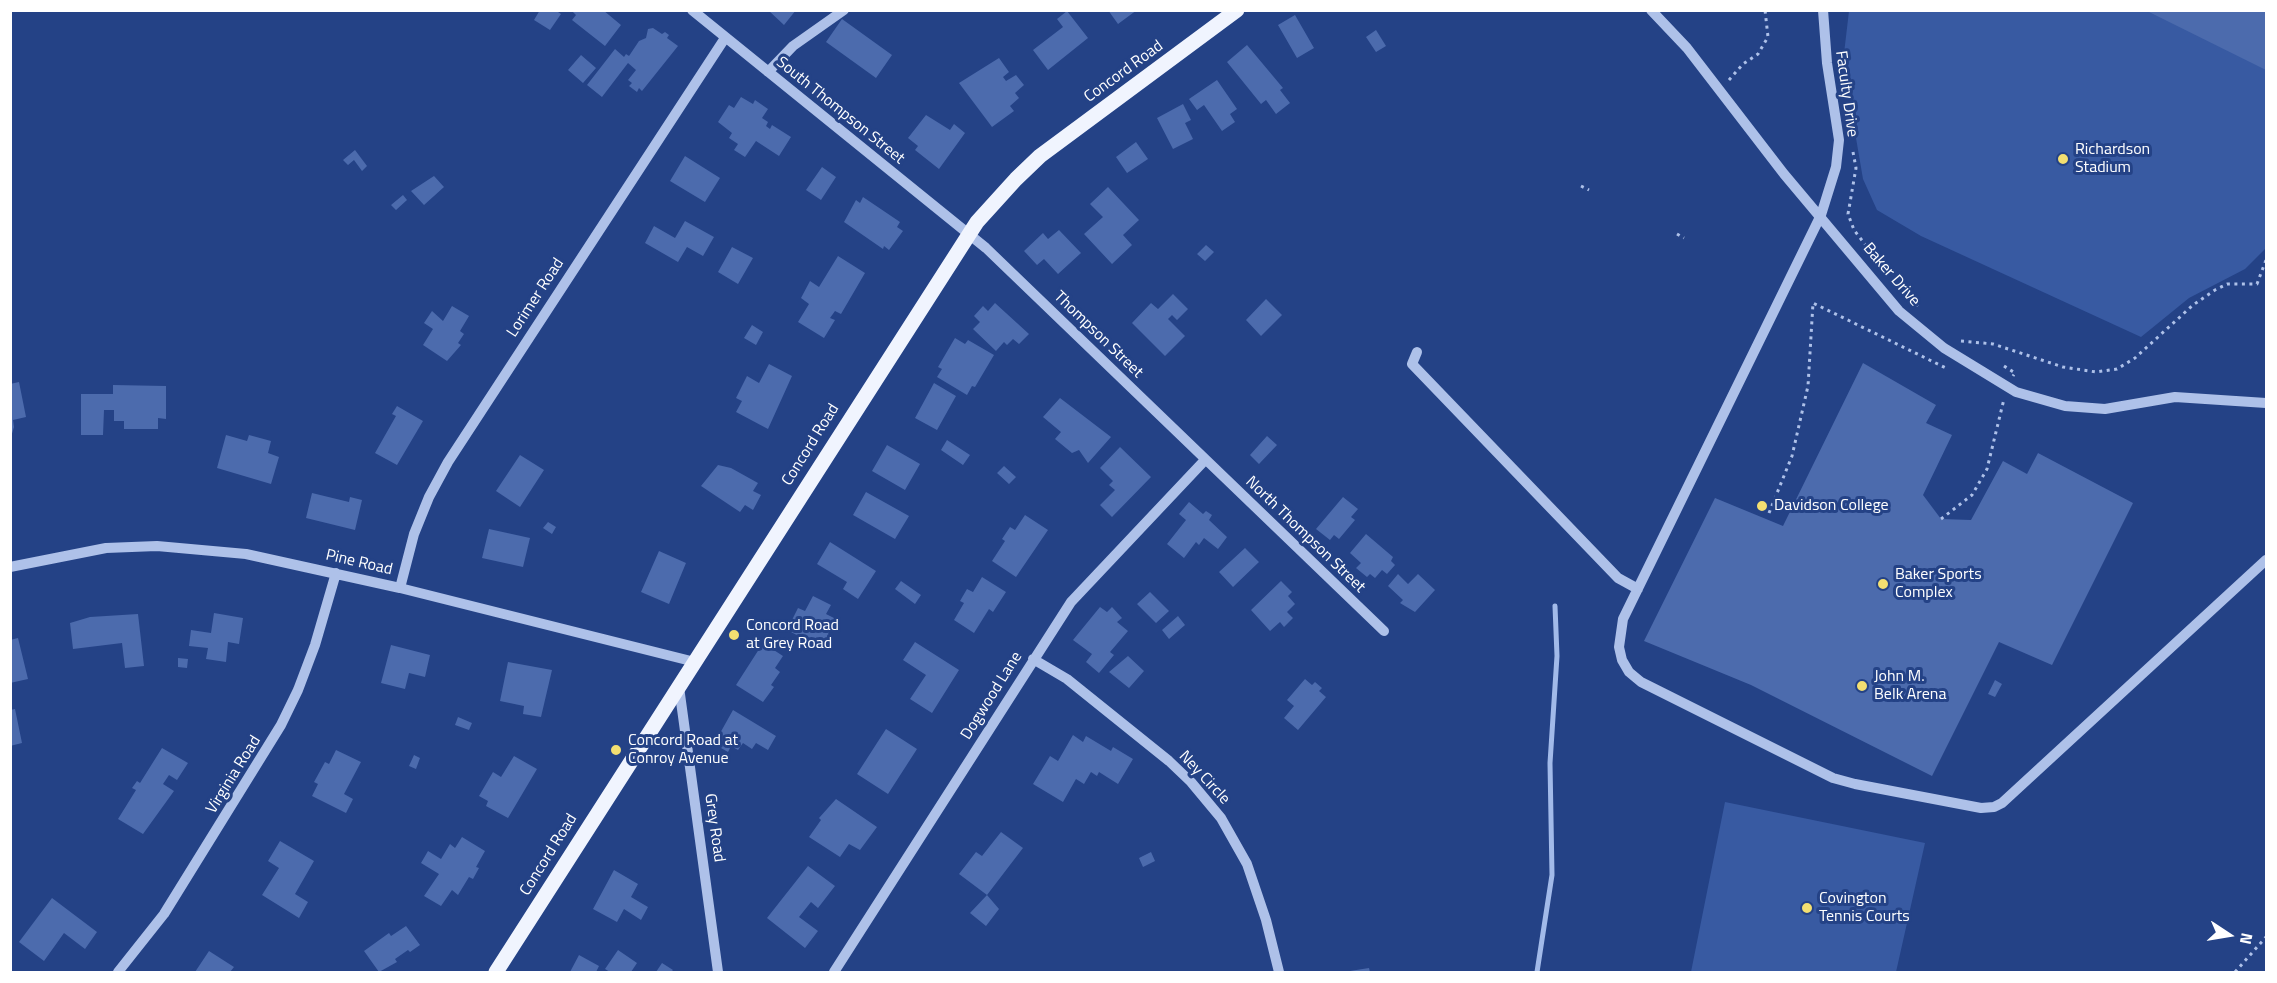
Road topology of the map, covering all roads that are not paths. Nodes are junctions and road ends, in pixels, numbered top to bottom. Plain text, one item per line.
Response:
1 (692, 10) edge
2 (844, 10) edge
3 (1237, 10) edge
4 (1651, 10) edge
5 (1823, 10) edge
6 (725, 38) junction
7 (768, 72) junction
8 (1821, 215) junction
9 (969, 234) junction
10 (1417, 352) dead end
11 (2266, 403) edge
12 (1205, 460) junction
13 (2266, 560) edge
14 (10, 567) edge
15 (336, 573) junction
16 (400, 588) junction
17 (1638, 589) junction
18 (1384, 631) dead end
19 (1033, 659) junction
20 (695, 662) junction
21 (679, 687) junction
22 (118, 972) edge
23 (496, 972) edge
24 (718, 972) edge
25 (834, 972) edge
26 (1279, 972) edge

1 - 6 street, South Thompson Street
2 - 7 street
3 - 9 main road, Concord Road
4 - 8 street, Baker Drive
5 - 8 street, Faculty Drive
6 - 7 street, South Thompson Street
6 - 16 street, Lorimer Road
7 - 9 street, South Thompson Street
8 - 11 street, Baker Drive
8 - 17 street, Faculty Drive
9 - 12 street, Thompson Street
9 - 20 main road, Concord Road
10 - 17 street
12 - 18 street, North Thompson Street
12 - 19 street, Dogwood Lane
13 - 17 street, Faculty Drive
14 - 15 street, Pine Road
15 - 16 street, Pine Road
15 - 22 street, Virginia Road
16 - 20 street, Pine Road
19 - 25 street, Dogwood Lane
19 - 26 street, Ney Circle
20 - 21 main road, Concord Road
21 - 23 main road, Concord Road
21 - 24 street, Grey Road

